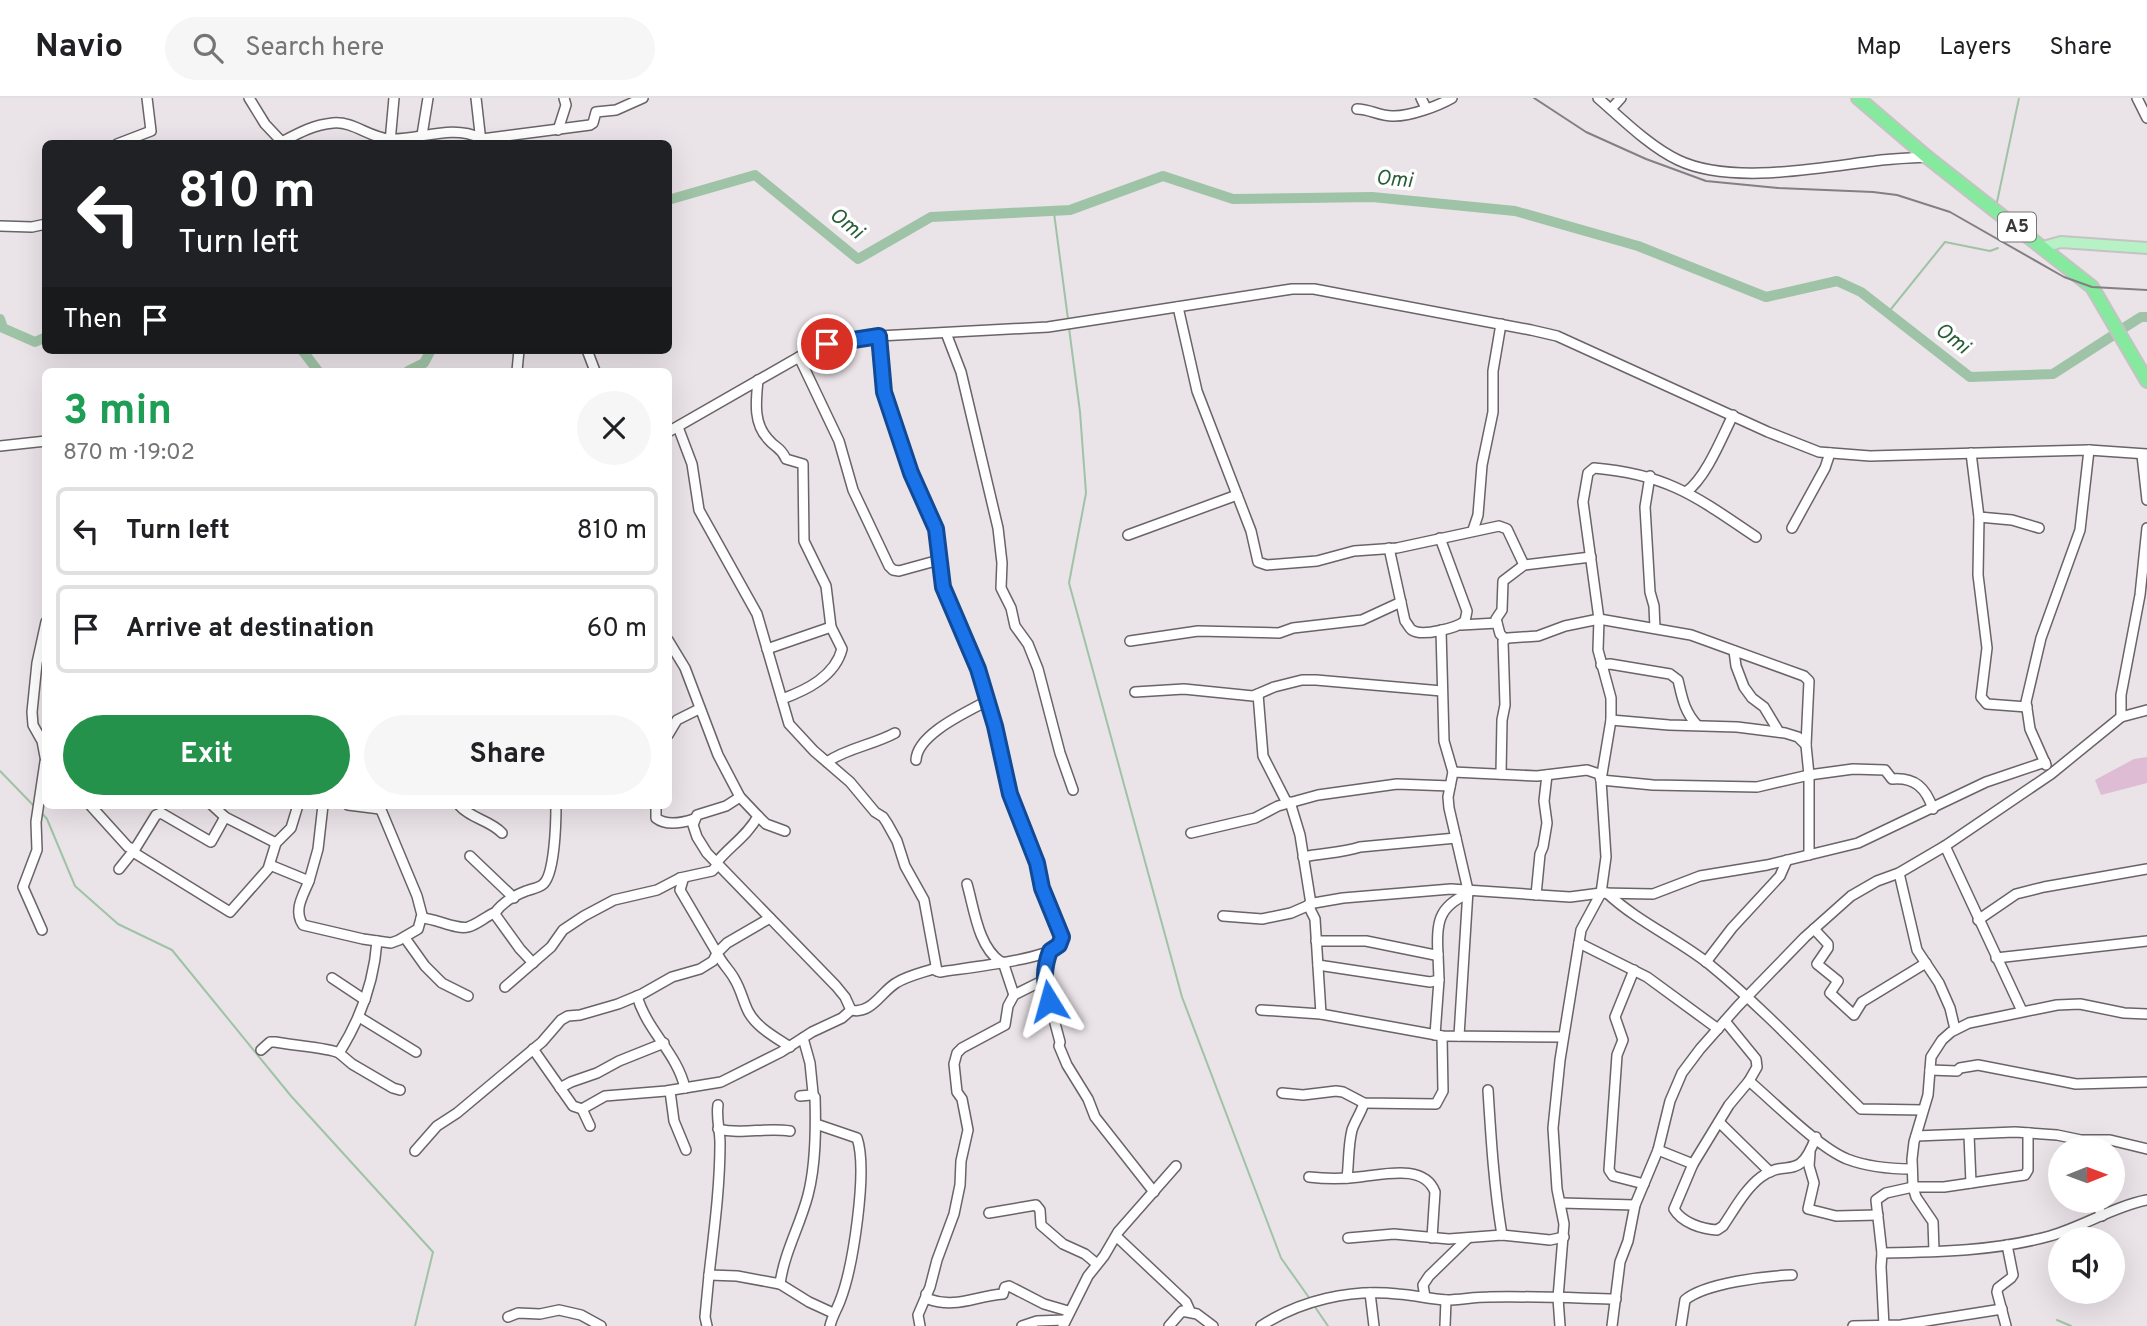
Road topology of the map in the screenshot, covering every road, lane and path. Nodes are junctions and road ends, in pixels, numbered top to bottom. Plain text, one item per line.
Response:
1 (147, 98) edge
2 (249, 98) edge
3 (394, 98) edge
4 (428, 98) edge
5 (476, 98) edge
6 (564, 98) edge
7 (643, 98) edge
8 (1422, 98) edge
9 (1452, 98) edge
10 (1598, 98) edge
11 (1621, 98) edge
12 (2137, 98) edge
13 (1861, 99) edge
14 (1426, 108) junction
15 (1357, 109) dead end
16 (1611, 109) junction
17 (2147, 118) edge
18 (558, 130) junction
19 (422, 135) junction
20 (127, 140) edge
21 (278, 140) edge
22 (285, 140) edge
23 (388, 140) edge
24 (391, 140) edge
25 (396, 140) edge
26 (481, 140) edge
27 (1927, 157) junction
28 (42, 225) edge
29 (0, 226) edge
30 (2043, 247) junction
31 (2147, 248) edge
32 (1178, 307) junction
33 (1502, 324) junction
34 (946, 333) junction
35 (879, 336) junction
36 (799, 357) junction
37 (758, 380) junction
38 (2147, 381) edge
39 (1733, 415) junction
40 (678, 427) junction
41 (672, 430) edge
42 (42, 441) edge
43 (0, 446) edge
44 (2089, 450) junction
45 (1830, 453) junction
46 (1971, 453) junction
47 (2144, 454) edge
48 (1650, 477) junction
49 (1685, 492) junction
50 (1237, 495) junction
51 (2147, 500) edge
52 (1979, 517) junction
53 (1792, 528) dead end
54 (2039, 528) dead end
55 (2147, 528) edge
56 (1473, 530) junction
57 (1128, 535) dead end
58 (1756, 537) dead end
59 (1440, 538) junction
60 (1389, 548) junction
61 (1591, 556) junction
62 (939, 560) junction
63 (1524, 565) junction
64 (1401, 602) junction
65 (1599, 619) junction
66 (1497, 623) junction
67 (1461, 625) junction
68 (831, 626) junction
69 (1655, 628) junction
70 (1441, 630) junction
71 (1505, 639) junction
72 (42, 640) edge
73 (1130, 640) dead end
74 (672, 647) edge
75 (767, 649) junction
76 (1734, 651) junction
77 (1601, 665) junction
78 (1442, 691) junction
79 (1135, 692) dead end
80 (1258, 694) junction
81 (782, 699) junction
82 (988, 701) junction
83 (2027, 707) junction
84 (699, 709) junction
85 (2147, 710) edge
86 (2120, 717) junction
87 (1611, 720) junction
88 (1807, 720) junction
89 (1697, 725) junction
90 (672, 728) edge
91 (895, 733) dead end
92 (1782, 733) junction
93 (42, 741) edge
94 (1806, 745) junction
95 (916, 760) dead end
96 (827, 762) junction
97 (2045, 762) junction
98 (1452, 772) junction
99 (1501, 774) junction
100 (2051, 774) junction
101 (1546, 775) junction
102 (1809, 775) junction
103 (1601, 780) junction
104 (42, 782) edge
105 (1450, 786) junction
106 (1073, 790) dead end
107 (740, 797) junction
108 (1289, 802) junction
109 (94, 809) edge
110 (163, 809) edge
111 (216, 809) edge
112 (297, 809) edge
113 (323, 809) edge
114 (381, 809) edge
115 (464, 809) edge
116 (556, 809) edge
117 (656, 809) edge
118 (1933, 809) junction
119 (758, 816) junction
120 (225, 817) junction
121 (694, 819) junction
122 (785, 831) dead end
123 (502, 833) dead end
124 (1191, 834) dead end
125 (1456, 838) junction
126 (276, 843) junction
127 (1945, 846) junction
128 (134, 850) junction
129 (1809, 855) junction
130 (470, 856) dead end
131 (1303, 857) junction
132 (1787, 860) junction
133 (717, 864) junction
134 (270, 865) junction
135 (119, 869) dead end
136 (2147, 869) edge
137 (1899, 873) junction
138 (680, 878) junction
139 (309, 881) junction
140 (967, 884) dead end
141 (1468, 892) junction
142 (1604, 893) junction
143 (1536, 895) junction
144 (514, 898) junction
145 (1310, 905) junction
146 (495, 913) junction
147 (1223, 916) dead end
148 (421, 918) junction
149 (769, 918) junction
150 (1978, 920) junction
151 (1814, 929) junction
152 (42, 930) dead end
153 (405, 938) junction
154 (377, 941) junction
155 (2147, 941) edge
156 (1316, 942) junction
157 (1579, 943) junction
158 (1050, 951) junction
159 (717, 953) junction
160 (1438, 954) junction
161 (1996, 958) junction
162 (1002, 962) junction
163 (1706, 962) junction
164 (533, 963) junction
165 (1926, 963) junction
166 (1318, 965) junction
167 (1634, 970) junction
168 (937, 971) junction
169 (332, 978) dead end
170 (1043, 978) junction
171 (1440, 980) junction
172 (505, 987) dead end
173 (1014, 995) junction
174 (468, 996) dead end
175 (637, 996) junction
176 (1747, 997) junction
177 (365, 1000) junction
178 (851, 1010) junction
179 (1261, 1010) dead end
180 (2022, 1011) junction
181 (1321, 1014) junction
182 (2147, 1014) edge
183 (359, 1017) junction
184 (1721, 1025) junction
185 (1955, 1029) junction
186 (1438, 1035) junction
187 (1459, 1036) junction
188 (1563, 1037) junction
189 (803, 1038) junction
190 (664, 1043) junction
191 (790, 1046) junction
192 (533, 1049) junction
193 (261, 1050) dead end
194 (416, 1052) dead end
195 (339, 1053) junction
196 (1930, 1070) junction
197 (1749, 1082) junction
198 (2147, 1082) edge
199 (560, 1088) junction
200 (685, 1088) junction
201 (400, 1090) dead end
202 (1489, 1090) dead end
203 (670, 1091) junction
204 (1282, 1093) dead end
205 (800, 1096) dead end
206 (815, 1097) dead end
207 (1364, 1103) junction
208 (718, 1105) dead end
209 (582, 1109) junction
210 (1923, 1110) junction
211 (1719, 1122) junction
212 (816, 1124) junction
213 (590, 1126) dead end
214 (718, 1129) junction
215 (790, 1130) dead end
216 (2028, 1133) junction
217 (1969, 1135) junction
218 (1916, 1136) junction
219 (1816, 1137) junction
220 (2048, 1137) edge
221 (2125, 1144) edge
222 (2147, 1149) edge
223 (686, 1150) dead end
224 (1658, 1150) junction
225 (415, 1151) dead end
226 (1810, 1153) junction
227 (1693, 1164) junction
228 (1176, 1167) dead end
229 (1912, 1169) junction
230 (1770, 1172) junction
231 (1309, 1177) dead end
232 (1347, 1178) junction
233 (1971, 1183) junction
234 (1644, 1184) junction
235 (1913, 1187) junction
236 (1154, 1192) junction
237 (2147, 1200) edge
238 (1560, 1203) junction
239 (1635, 1205) junction
240 (989, 1213) dead end
241 (2101, 1213) edge
242 (1878, 1215) junction
243 (2102, 1216) junction
244 (1502, 1235) junction
245 (1116, 1236) junction
246 (1564, 1237) junction
247 (1348, 1238) dead end
248 (1432, 1238) junction
249 (1467, 1239) junction
250 (2007, 1245) junction
251 (1934, 1251) junction
252 (1882, 1254) junction
253 (1097, 1265) junction
254 (709, 1275) junction
255 (1792, 1275) dead end
256 (780, 1284) junction
257 (1370, 1293) junction
258 (926, 1294) junction
259 (1425, 1297) junction
260 (1558, 1298) junction
261 (1616, 1299) junction
262 (1446, 1300) junction
263 (2002, 1309) junction
264 (1190, 1311) junction
265 (833, 1313) junction
266 (508, 1317) dead end
267 (1065, 1319) edge
268 (1884, 1325) edge
269 (601, 1326) edge
270 (707, 1326) edge
271 (830, 1326) edge
272 (920, 1326) edge
273 (1022, 1326) edge
274 (1169, 1326) edge
275 (1213, 1326) edge
276 (1261, 1326) edge
277 (1374, 1326) edge
278 (1445, 1326) edge
279 (1560, 1326) edge
280 (1612, 1326) edge
281 (1681, 1326) edge
282 (1853, 1326) edge
283 (2006, 1326) edge

1 - 20 street
2 - 21 street
3 - 24 street
4 - 19 street
5 - 26 street
6 - 18 street
7 - 18 street
8 - 14 street
9 - 14 street
10 - 16 street
11 - 16 street
12 - 17 street
13 - 27 highway, A5
14 - 15 street
16 - 27 street
18 - 26 street
19 - 25 street
19 - 26 street
22 - 23 street
27 - 30 highway, A5
28 - 29 street
30 - 31 main road
30 - 38 highway, A5
32 - 33 street
32 - 34 street
32 - 50 street
33 - 39 street
33 - 56 street
34 - 35 street
34 - 106 street
35 - 36 street
35 - 62 street
36 - 37 street
36 - 62 street
37 - 40 street
37 - 68 street
39 - 45 street
39 - 49 street
40 - 41 street
40 - 75 street
42 - 43 street
44 - 46 street
44 - 47 street
44 - 83 street
45 - 46 street
45 - 53 street
46 - 52 street
47 - 51 street
48 - 49 street
48 - 61 street
48 - 69 street
49 - 58 street
50 - 57 street
50 - 60 street
52 - 54 street
52 - 83 street
55 - 86 street
56 - 59 street
56 - 63 street
59 - 60 street
59 - 67 street
60 - 64 street
61 - 63 street
61 - 65 street
62 - 82 street
63 - 66 street
64 - 70 street
64 - 73 street
65 - 69 street
65 - 71 street
65 - 77 street
66 - 67 street
66 - 71 street
67 - 70 street
68 - 75 street
68 - 81 street
69 - 76 street
70 - 78 street
71 - 99 street
72 - 93 street
74 - 84 street
75 - 81 street
76 - 88 street
76 - 92 street
77 - 87 street
77 - 89 street
78 - 80 street
78 - 98 street
79 - 80 street
80 - 108 street
81 - 96 street
82 - 95 street
82 - 158 street
83 - 97 street
84 - 90 street
84 - 107 street
85 - 86 street
86 - 100 street
87 - 89 street
87 - 103 street
88 - 92 street
88 - 94 street
89 - 92 street
91 - 96 street
92 - 94 street
94 - 102 street
96 - 168 street
97 - 100 street
97 - 118 street
98 - 99 street
98 - 105 street
99 - 101 street
100 - 127 street
101 - 103 street
101 - 143 street
102 - 103 street
102 - 118 street
102 - 129 street
103 - 142 street
104 - 152 street
105 - 108 street
105 - 125 street
107 - 119 street
107 - 121 street
108 - 124 street
108 - 131 street
109 - 128 street
110 - 120 street
110 - 128 street
111 - 120 street
112 - 126 street
113 - 139 street
114 - 148 street
115 - 123 street
116 - 144 street
117 - 121 street
118 - 129 street
119 - 122 street
119 - 133 street
120 - 126 street
121 - 133 street
125 - 131 street
125 - 141 street
126 - 134 street
127 - 137 street
127 - 150 street
128 - 134 street
128 - 135 street
129 - 132 street
130 - 144 street
131 - 145 street
132 - 142 street
132 - 163 street
133 - 138 street
133 - 149 street
134 - 139 street
136 - 150 street
137 - 151 street
137 - 165 street
138 - 159 street
138 - 164 street
139 - 154 street
140 - 162 street
141 - 143 street
141 - 145 street
141 - 160 street
141 - 187 street
142 - 143 street
142 - 157 street
142 - 163 street
144 - 146 street
145 - 147 street
145 - 156 street
146 - 148 street
146 - 164 street
148 - 153 street
149 - 159 street
149 - 178 street
150 - 161 street
151 - 165 street
151 - 176 street
153 - 154 street
153 - 174 street
154 - 177 street
155 - 161 street
156 - 160 street
156 - 166 street
157 - 167 street
157 - 188 street
158 - 162 street
158 - 170 street
159 - 175 street
159 - 191 street
160 - 171 street
161 - 180 street
162 - 168 street
162 - 173 street
163 - 176 street
164 - 172 street
165 - 185 street
166 - 171 street
166 - 181 street
167 - 184 street
167 - 234 street
168 - 178 street
169 - 177 street
170 - 173 street
170 - 236 street
171 - 186 street
173 - 258 street
175 - 190 street
175 - 192 street
176 - 184 street
176 - 210 street
177 - 183 street
178 - 189 street
179 - 181 street
180 - 182 street
180 - 185 street
181 - 186 street
183 - 194 street
183 - 195 street
184 - 197 street
184 - 224 street
185 - 196 street
186 - 187 street
186 - 207 street
187 - 188 street
188 - 238 street
189 - 191 street
189 - 205 street
190 - 199 street
190 - 200 street
191 - 200 street
192 - 199 street
192 - 225 street
193 - 195 street
195 - 201 street
196 - 198 street
196 - 210 street
197 - 211 street
197 - 219 street
199 - 209 street
200 - 203 street
202 - 244 street
203 - 209 street
203 - 223 street
204 - 207 street
206 - 212 street
207 - 232 street
208 - 214 street
209 - 213 street
210 - 218 street
211 - 227 street
211 - 230 street
212 - 256 street
212 - 265 street
214 - 215 street
214 - 254 street
216 - 217 street
216 - 220 street
216 - 233 street
217 - 218 street
217 - 233 street
218 - 229 street
219 - 226 street
219 - 229 street
221 - 222 street
224 - 227 street
224 - 234 street
226 - 230 street
226 - 242 street
227 - 230 street
228 - 236 street
229 - 235 street
231 - 232 street
232 - 248 street
233 - 235 street
234 - 239 street
235 - 242 street
235 - 251 street
236 - 245 street
237 - 243 street
238 - 239 street
238 - 246 street
239 - 261 street
240 - 253 street
241 - 243 street
242 - 252 street
243 - 250 street
244 - 246 street
244 - 249 street
245 - 253 street
245 - 264 street
246 - 260 street
247 - 248 street
248 - 249 street
249 - 259 street
250 - 251 street
250 - 263 street
251 - 252 street
252 - 268 street
253 - 267 street
254 - 256 street
254 - 270 street
255 - 281 street
256 - 265 street
257 - 259 street
257 - 276 street
257 - 277 street
258 - 267 street
258 - 272 street
259 - 262 street
260 - 261 street
260 - 262 street
260 - 279 street
261 - 280 street
262 - 278 street
263 - 268 street
263 - 283 street
264 - 274 street
264 - 275 street
265 - 271 street
266 - 269 street
267 - 273 street
268 - 282 street

